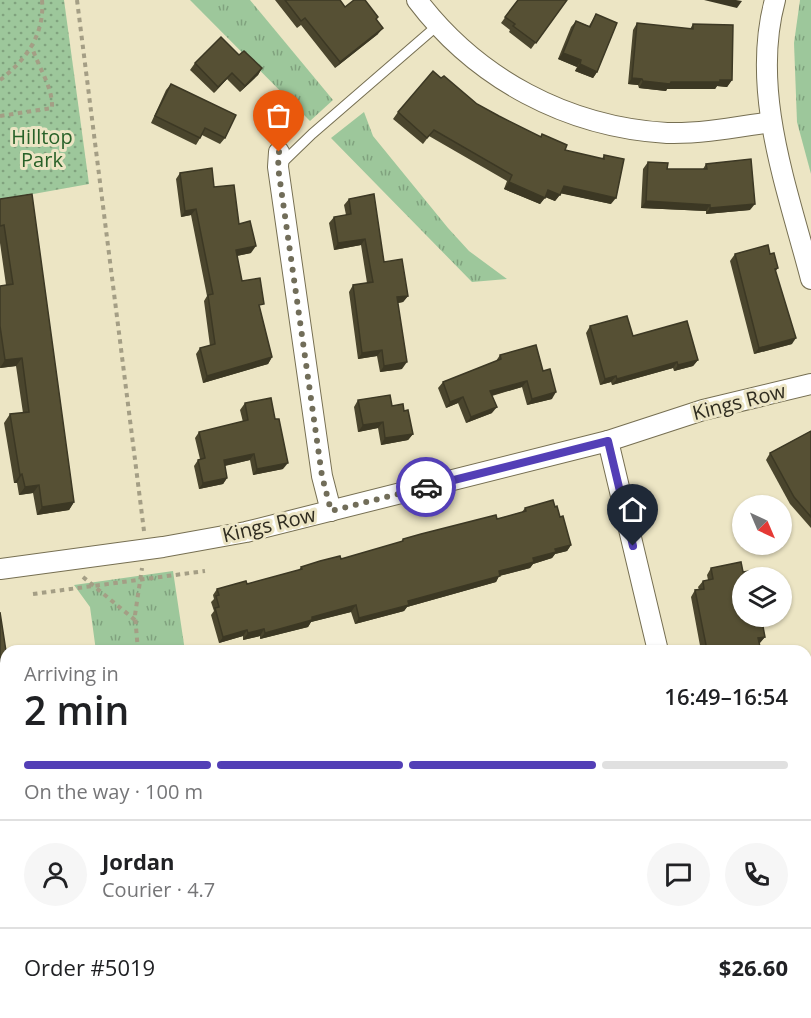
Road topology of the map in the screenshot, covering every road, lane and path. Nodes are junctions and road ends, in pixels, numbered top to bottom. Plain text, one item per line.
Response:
1 (42, 0) edge
2 (77, 0) edge
3 (417, 0) edge
4 (775, 0) edge
5 (438, 25) junction
6 (32, 47) junction
7 (0, 80) edge
8 (0, 116) edge
9 (771, 122) junction
10 (279, 160) joint
11 (811, 279) edge
12 (811, 384) edge
13 (608, 441) junction
14 (331, 511) junction
15 (145, 550) junction
16 (64, 561) junction
17 (0, 570) edge
18 (205, 571) dead end
19 (140, 580) junction
20 (94, 586) junction
21 (33, 594) dead end
22 (136, 620) junction
23 (138, 645) edge
24 (657, 645) edge

1 - 6 path
2 - 15 path
3 - 5 street
4 - 9 street
5 - 9 street
5 - 10 lane
6 - 7 path
6 - 8 path
9 - 11 street
10 - 14 street
12 - 13 street, Kings Row
13 - 14 street, Kings Row
13 - 24 street
14 - 15 street, Kings Row
15 - 16 street, Kings Row
15 - 19 path
16 - 17 street, Kings Row
16 - 20 path
18 - 19 path
19 - 20 path
19 - 22 path
20 - 21 path
20 - 22 path
22 - 23 path

